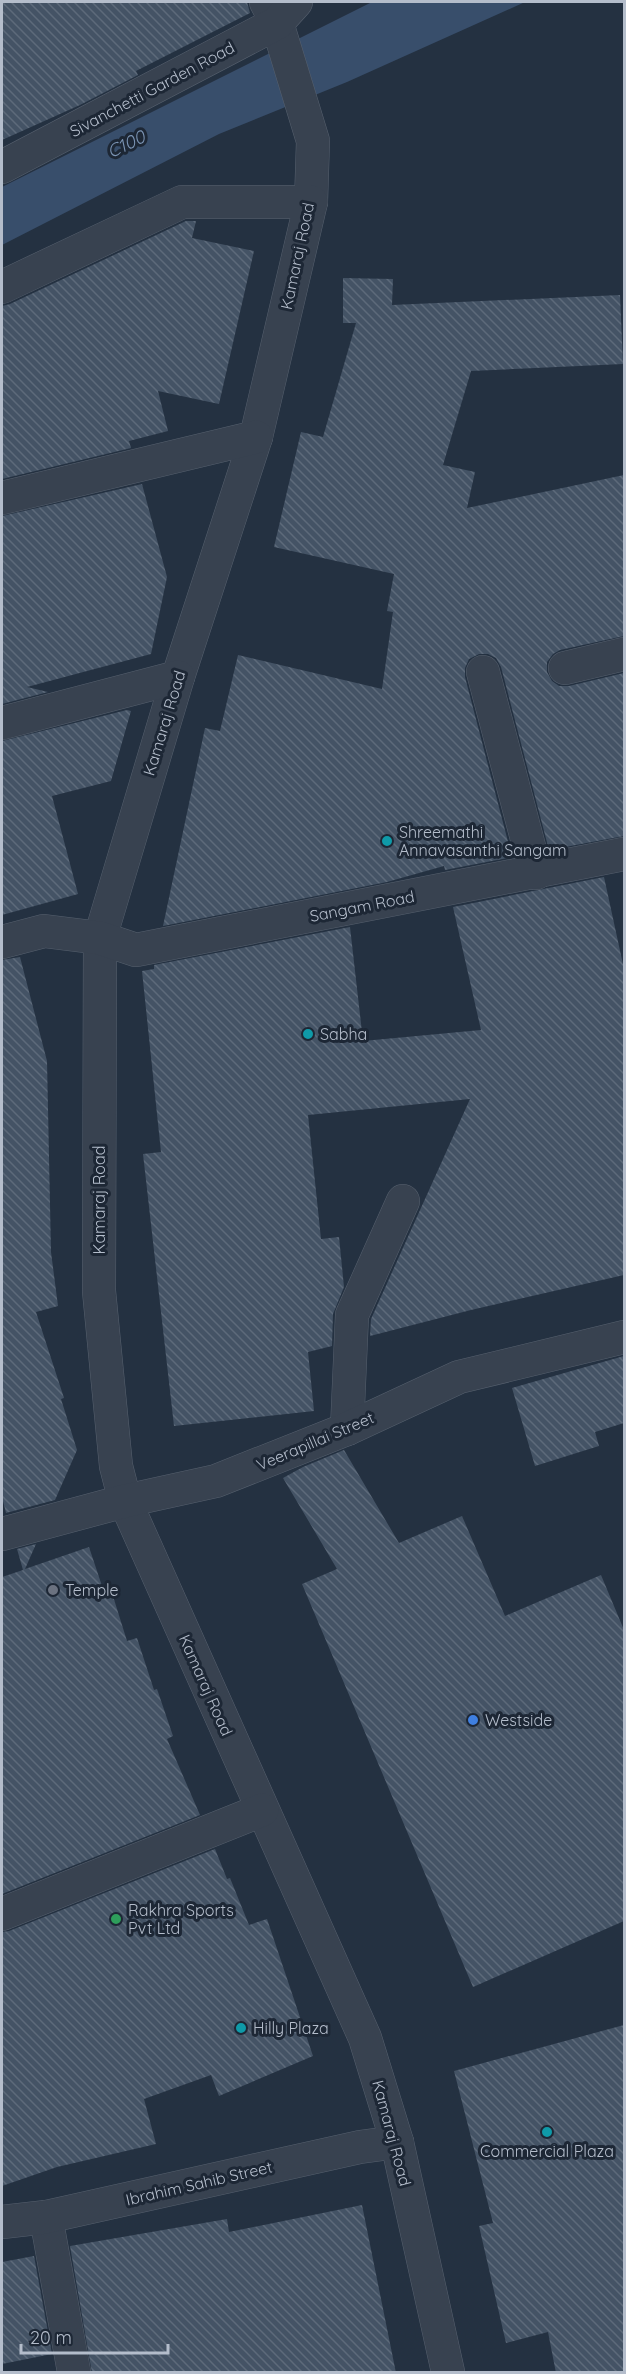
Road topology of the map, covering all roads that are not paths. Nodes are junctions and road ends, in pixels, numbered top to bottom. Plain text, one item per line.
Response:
1 (280, 9) edge
2 (2, 167) edge
3 (311, 202) junction
4 (2, 287) edge
5 (256, 438) junction
6 (2, 498) edge
7 (624, 654) edge
8 (564, 668) dead end
9 (483, 672) dead end
10 (178, 677) junction
11 (2, 723) edge
12 (624, 855) edge
13 (536, 873) junction
14 (100, 938) junction
15 (2, 942) edge
16 (403, 1201) dead end
17 (624, 1337) edge
18 (347, 1429) junction
19 (125, 1501) junction
20 (2, 1534) edge
21 (262, 1810) junction
22 (2, 1914) edge
23 (397, 2142) junction
24 (46, 2217) junction
25 (2, 2222) edge
26 (74, 2373) edge
27 (448, 2373) edge

1 - 2 street, Sivanchetti Garden Road
1 - 3 street, Kamaraj Road
3 - 4 street
3 - 5 street, Kamaraj Road
5 - 6 street
5 - 10 street, Kamaraj Road
7 - 8 street
9 - 13 street
10 - 11 street
10 - 14 street, Kamaraj Road
12 - 13 street, Sangam Road
13 - 14 street, Sangam Road
14 - 15 street, Sangam Road
14 - 19 street, Kamaraj Road
16 - 18 street
17 - 18 street, Veerapillai Street
18 - 19 street, Veerapillai Street
19 - 20 street, Veerapillai Street
19 - 21 street, Kamaraj Road
21 - 22 street
21 - 23 street, Kamaraj Road
23 - 24 street, Ibrahim Sahib Street
23 - 27 street, Kamaraj Road
24 - 25 street, Ibrahim Sahib Street
24 - 26 street

